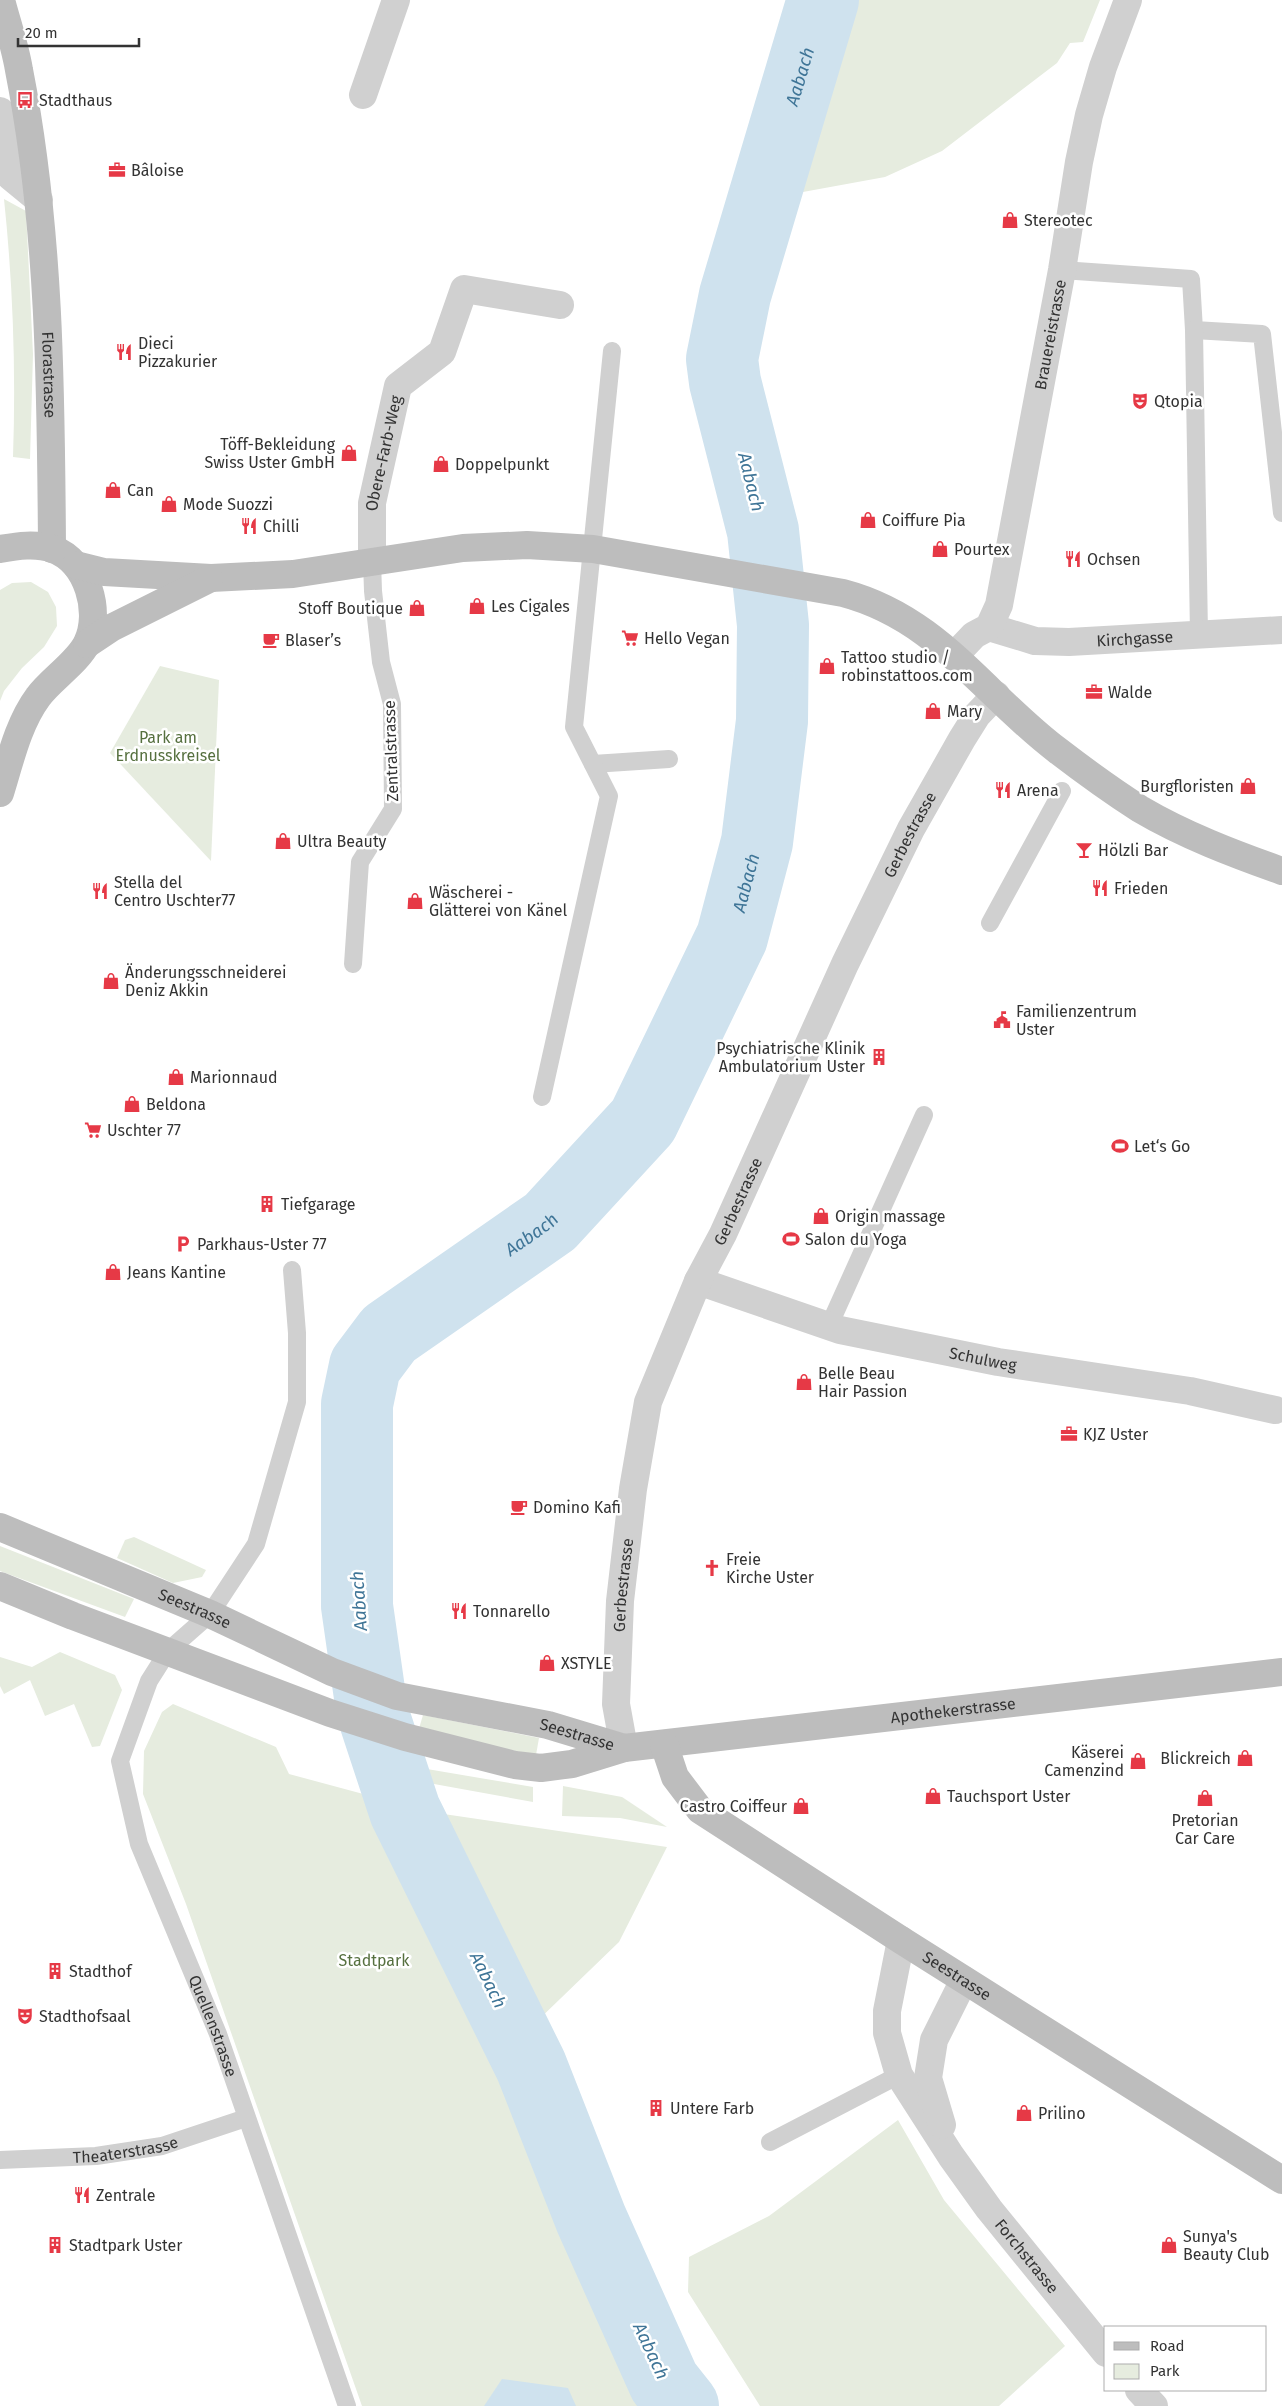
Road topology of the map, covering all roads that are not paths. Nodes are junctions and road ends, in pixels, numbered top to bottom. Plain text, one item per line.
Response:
1 (1, 0) edge
2 (396, 0) edge
3 (1128, 0) edge
4 (362, 95) dead end
5 (0, 111) edge
6 (39, 200) junction
7 (1062, 270) junction
8 (560, 305) dead end
9 (1194, 330) junction
10 (612, 351) dead end
11 (1282, 514) edge
12 (0, 549) edge
13 (52, 549) junction
14 (592, 549) junction
15 (372, 561) junction
16 (76, 564) junction
17 (211, 578) junction
18 (989, 627) junction
19 (1282, 630) edge
20 (1199, 634) junction
21 (87, 644) junction
22 (955, 655) junction
23 (996, 695) junction
24 (669, 759) dead end
25 (593, 764) junction
26 (1062, 791) dead end
27 (0, 792) edge
28 (1282, 871) edge
29 (990, 922) dead end
30 (353, 964) dead end
31 (542, 1097) dead end
32 (924, 1115) dead end
33 (292, 1270) dead end
34 (698, 1281) junction
35 (829, 1326) junction
36 (1275, 1410) dead end
37 (0, 1527) edge
38 (0, 1586) edge
39 (210, 1614) junction
40 (168, 1651) junction
41 (1282, 1672) edge
42 (664, 1744) junction
43 (624, 1748) junction
44 (901, 1940) junction
45 (964, 1980) junction
46 (899, 2075) junction
47 (246, 2118) junction
48 (770, 2142) dead end
49 (950, 2156) junction
50 (0, 2160) edge
51 (1282, 2180) edge
52 (1104, 2351) edge
53 (1140, 2391) edge
54 (347, 2406) edge
55 (1154, 2406) edge

1 - 6 street, Florastrasse
2 - 4 street
3 - 7 street, Brauereistrasse
5 - 6 street
6 - 13 street, Florastrasse
7 - 9 lane
7 - 18 street, Brauereistrasse
8 - 15 street, Obere-Farb-Weg
9 - 11 lane
9 - 20 lane
10 - 14 lane
12 - 13 street
13 - 16 street
14 - 15 street
14 - 22 street
14 - 25 lane
15 - 17 street
15 - 30 lane, Zentralstrasse
16 - 17 street
16 - 21 street
17 - 21 street
18 - 20 street, Kirchgasse
18 - 22 street
19 - 20 street, Kirchgasse
21 - 27 street
22 - 23 street
23 - 28 street
23 - 34 street, Gerbestrasse
24 - 25 lane
25 - 31 lane
26 - 29 lane
32 - 35 lane
33 - 39 lane, Quellenstrasse
34 - 35 street, Schulweg
34 - 43 street, Gerbestrasse
35 - 36 street, Schulweg
37 - 39 street, Seestrasse
38 - 40 street, Seestrasse
39 - 40 lane, Quellenstrasse
39 - 43 street, Seestrasse
40 - 43 street, Seestrasse
40 - 47 lane, Quellenstrasse
41 - 42 street, Apothekerstrasse
42 - 43 street, Apothekerstrasse
42 - 44 street, Seestrasse
44 - 45 street, Seestrasse
44 - 46 street, Forchstrasse
45 - 49 street, Forchstrasse
45 - 51 street, Seestrasse
46 - 48 lane
46 - 49 street, Forchstrasse
47 - 50 lane, Theaterstrasse
47 - 54 lane, Quellenstrasse
49 - 52 street, Forchstrasse
53 - 55 street

